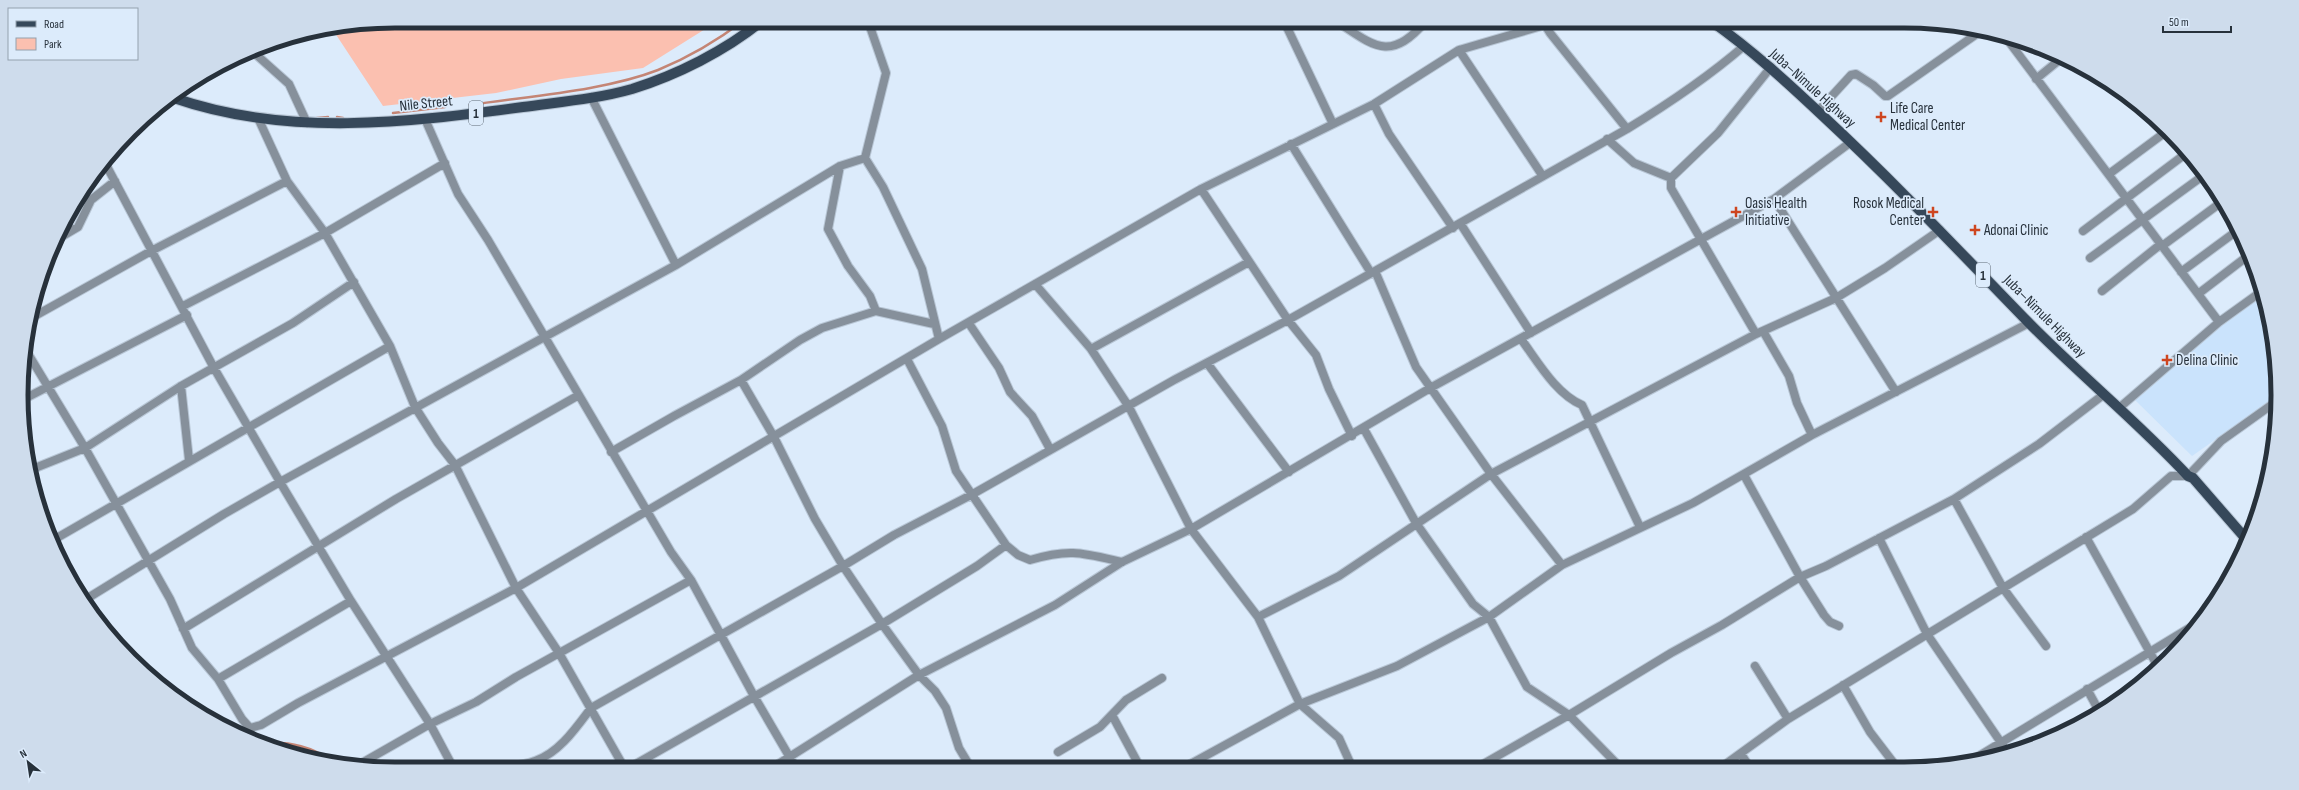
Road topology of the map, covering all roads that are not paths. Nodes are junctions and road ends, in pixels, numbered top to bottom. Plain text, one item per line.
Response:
1 (754, 28) edge
2 (870, 28) edge
3 (1287, 28) edge
4 (1347, 28) edge
5 (1420, 28) edge
6 (1531, 28) edge
7 (1548, 28) edge
8 (1723, 28) edge
9 (1975, 35) edge
10 (2011, 44) edge
11 (1744, 46) junction
12 (1459, 50) junction
13 (257, 55) edge
14 (2057, 62) edge
15 (1771, 67) junction
16 (2036, 79) junction
17 (591, 97) junction
18 (178, 99) edge
19 (1374, 104) junction
20 (1819, 110) dead end
21 (258, 118) junction
22 (425, 119) junction
23 (307, 122) junction
24 (1333, 124) junction
25 (1627, 129) junction
26 (2163, 134) edge
27 (1607, 139) junction
28 (1851, 142) junction
29 (1290, 144) junction
30 (2182, 156) edge
31 (865, 158) junction
32 (444, 163) junction
33 (840, 166) junction
34 (108, 167) edge
35 (2109, 174) junction
36 (1542, 175) junction
37 (1671, 178) junction
38 (2200, 178) edge
39 (115, 181) junction
40 (287, 181) junction
41 (1201, 189) junction
42 (2127, 198) junction
43 (1774, 199) junction
44 (2218, 205) edge
45 (2143, 220) junction
46 (1457, 225) junction
47 (1940, 230) junction
48 (2083, 231) dead end
49 (325, 233) junction
50 (65, 234) edge
51 (2233, 234) edge
52 (1701, 240) junction
53 (2162, 245) junction
54 (153, 250) junction
55 (2090, 258) dead end
56 (2244, 258) edge
57 (1249, 262) junction
58 (676, 265) junction
59 (1373, 272) junction
60 (2181, 272) junction
61 (354, 282) junction
62 (1035, 284) junction
63 (2102, 291) dead end
64 (2198, 294) junction
65 (2257, 295) edge
66 (1836, 298) junction
67 (183, 306) junction
68 (876, 312) junction
69 (37, 315) edge
70 (187, 315) junction
71 (1288, 320) junction
72 (2218, 322) junction
73 (2029, 323) junction
74 (934, 324) junction
75 (970, 325) dead end
76 (1531, 333) junction
77 (1760, 333) junction
78 (546, 338) junction
79 (939, 339) junction
80 (1521, 339) junction
81 (390, 346) junction
82 (1091, 349) junction
83 (30, 358) edge
84 (907, 359) junction
85 (1207, 363) junction
86 (214, 368) junction
87 (741, 380) junction
88 (46, 386) junction
89 (181, 386) junction
90 (1432, 387) junction
91 (1896, 392) junction
92 (579, 395) junction
93 (2103, 395) junction
94 (28, 396) edge
95 (2271, 406) edge
96 (416, 407) junction
97 (1129, 407) junction
98 (2120, 408) junction
99 (1591, 420) junction
100 (248, 426) junction
101 (1364, 428) junction
102 (1812, 435) junction
103 (1352, 436) junction
104 (774, 437) junction
105 (85, 448) junction
106 (1050, 449) junction
107 (611, 452) junction
108 (189, 460) junction
109 (456, 465) junction
110 (35, 468) edge
111 (1289, 472) junction
112 (1491, 474) junction
113 (1744, 475) junction
114 (2188, 476) junction
115 (280, 482) junction
116 (971, 495) junction
117 (1954, 499) junction
118 (115, 504) junction
119 (646, 510) junction
120 (1416, 523) junction
121 (1640, 527) junction
122 (1191, 529) junction
123 (2243, 535) edge
124 (2086, 537) junction
125 (57, 538) edge
126 (1880, 538) junction
127 (318, 545) junction
128 (1006, 545) junction
129 (148, 560) junction
130 (1122, 562) junction
131 (1562, 565) junction
132 (844, 566) junction
133 (1800, 577) junction
134 (691, 580) junction
135 (516, 588) junction
136 (2003, 588) junction
137 (89, 598) edge
138 (351, 601) junction
139 (1258, 617) junction
140 (1489, 617) junction
141 (882, 624) junction
142 (1839, 626) dead end
143 (183, 630) junction
144 (2185, 630) edge
145 (1927, 634) junction
146 (720, 636) junction
147 (2046, 646) dead end
148 (2148, 651) junction
149 (559, 653) junction
150 (385, 656) junction
151 (2155, 663) edge
152 (1755, 666) dead end
153 (919, 675) junction
154 (1162, 678) dead end
155 (218, 679) junction
156 (1843, 686) junction
157 (2087, 689) junction
158 (754, 696) junction
159 (1300, 704) junction
160 (2097, 707) edge
161 (590, 708) junction
162 (1112, 715) junction
163 (1569, 715) junction
164 (1788, 719) junction
165 (430, 724) junction
166 (2004, 746) edge
167 (1994, 750) edge
168 (1058, 752) dead end
169 (1741, 754) junction
170 (790, 758) junction
171 (366, 761) edge
172 (450, 762) edge
173 (534, 762) edge
174 (622, 762) edge
175 (637, 762) edge
176 (783, 762) edge
177 (792, 762) edge
178 (968, 762) edge
179 (1137, 762) edge
180 (1195, 762) edge
181 (1350, 762) edge
182 (1487, 762) edge
183 (1615, 762) edge
184 (1730, 762) edge
185 (1746, 762) edge
186 (1893, 762) edge

1 - 17 main road, Nile Street / 1
2 - 31 street
3 - 24 street
4 - 5 street
6 - 12 street
7 - 25 street
8 - 11 main road, Juba–Nimule Highway / 1
9 - 20 street
10 - 16 street
11 - 15 main road, Juba–Nimule Highway / 1
11 - 25 street
12 - 19 street
12 - 36 street
13 - 23 street
14 - 16 street
15 - 28 main road, Juba–Nimule Highway / 1
15 - 37 street
16 - 35 street
17 - 22 main road, Nile Street / 1
17 - 58 street
18 - 21 main road, Nile Street / 1
19 - 24 street
19 - 46 street
21 - 23 main road, Nile Street / 1
21 - 40 street
22 - 23 main road, Nile Street / 1
22 - 32 street
24 - 29 street
25 - 27 street
26 - 35 street
27 - 36 street
27 - 37 street
28 - 43 street
28 - 47 main road, Juba–Nimule Highway / 1
29 - 41 street
29 - 59 street
30 - 42 street
31 - 33 street
31 - 74 street
32 - 49 street
32 - 78 street
33 - 58 street
33 - 68 street
34 - 39 street
35 - 42 street
36 - 46 street
37 - 52 street
38 - 45 street
39 - 50 street
39 - 54 street
40 - 49 street
40 - 54 street
41 - 57 street
41 - 62 street
42 - 45 street
42 - 48 street
43 - 52 street
43 - 66 street
44 - 53 street
45 - 53 street
45 - 55 street
46 - 59 street
46 - 76 street
47 - 66 street
47 - 73 main road, Juba–Nimule Highway / 1
49 - 61 street
49 - 67 street
51 - 60 street
52 - 76 street
52 - 77 street
53 - 60 street
53 - 63 street
54 - 67 street
54 - 69 street
56 - 64 street
57 - 71 street
57 - 82 street
58 - 78 street
59 - 71 street
59 - 90 street
60 - 64 street
61 - 81 street
61 - 86 street
62 - 79 street
62 - 82 street
64 - 72 street
65 - 72 street
66 - 77 street
66 - 91 street
67 - 70 street
68 - 74 street
68 - 87 street
70 - 86 street
70 - 88 street
71 - 85 street
71 - 103 street
72 - 98 street
73 - 91 street
73 - 93 main road, Juba–Nimule Highway / 1
74 - 79 street
75 - 106 street
76 - 80 street
77 - 99 street
77 - 102 street
78 - 92 street
78 - 96 street
79 - 84 street
80 - 90 street
80 - 99 street
81 - 96 street
81 - 100 street
82 - 97 street
83 - 88 street
84 - 104 street
84 - 116 street
85 - 97 street
85 - 111 street
86 - 89 street
86 - 100 street
87 - 104 street
87 - 107 street
88 - 94 street
88 - 105 street
89 - 105 street
89 - 108 street
90 - 101 street
90 - 112 street
91 - 102 street
92 - 107 street
92 - 109 street
93 - 98 main road, Juba–Nimule Highway / 1
93 - 117 street
95 - 114 street
96 - 109 street
96 - 115 street
97 - 106 street
97 - 122 street
98 - 114 main road, Juba–Nimule Highway / 1
99 - 112 street
99 - 121 street
100 - 108 street
100 - 115 street
101 - 103 street
101 - 120 street
102 - 113 street
103 - 111 street
104 - 119 street
104 - 132 street
105 - 110 street
105 - 118 street
106 - 116 street
107 - 119 street
108 - 118 street
109 - 127 street
109 - 135 street
111 - 122 street
112 - 120 street
112 - 131 street
113 - 121 street
113 - 133 street
114 - 123 main road, Juba–Nimule Highway / 1
114 - 124 street
115 - 127 street
115 - 129 street
116 - 128 street
116 - 132 street
117 - 126 street
117 - 136 street
118 - 125 street
118 - 129 street
119 - 134 street
119 - 135 street
120 - 139 street
120 - 140 street
121 - 131 street
122 - 130 street
122 - 139 street
124 - 136 street
124 - 148 street
126 - 133 street
126 - 145 street
127 - 138 street
127 - 143 street
128 - 130 street
128 - 141 street
129 - 137 street
129 - 143 street
130 - 153 street
131 - 140 street
132 - 141 street
132 - 146 street
133 - 142 street
133 - 163 street
134 - 146 street
134 - 149 street
135 - 149 street
135 - 150 street
136 - 145 street
136 - 147 street
138 - 150 street
138 - 155 street
139 - 159 street
140 - 159 street
140 - 163 street
141 - 153 street
141 - 158 street
143 - 155 street
144 - 148 street
145 - 156 street
145 - 166 street
146 - 158 street
146 - 161 street
148 - 151 street
148 - 157 street
149 - 161 street
149 - 165 street
150 - 155 street
150 - 165 street
152 - 164 street
153 - 170 street
153 - 178 street
154 - 162 street
156 - 164 street
156 - 186 street
157 - 160 street
157 - 166 street
158 - 170 street
158 - 175 street
159 - 180 street
159 - 181 street
161 - 173 street
161 - 174 street
162 - 168 street
162 - 179 street
163 - 182 street
163 - 183 street
164 - 169 street
165 - 171 street
165 - 172 street
166 - 167 street
169 - 184 street
169 - 185 street
170 - 176 street
170 - 177 street

